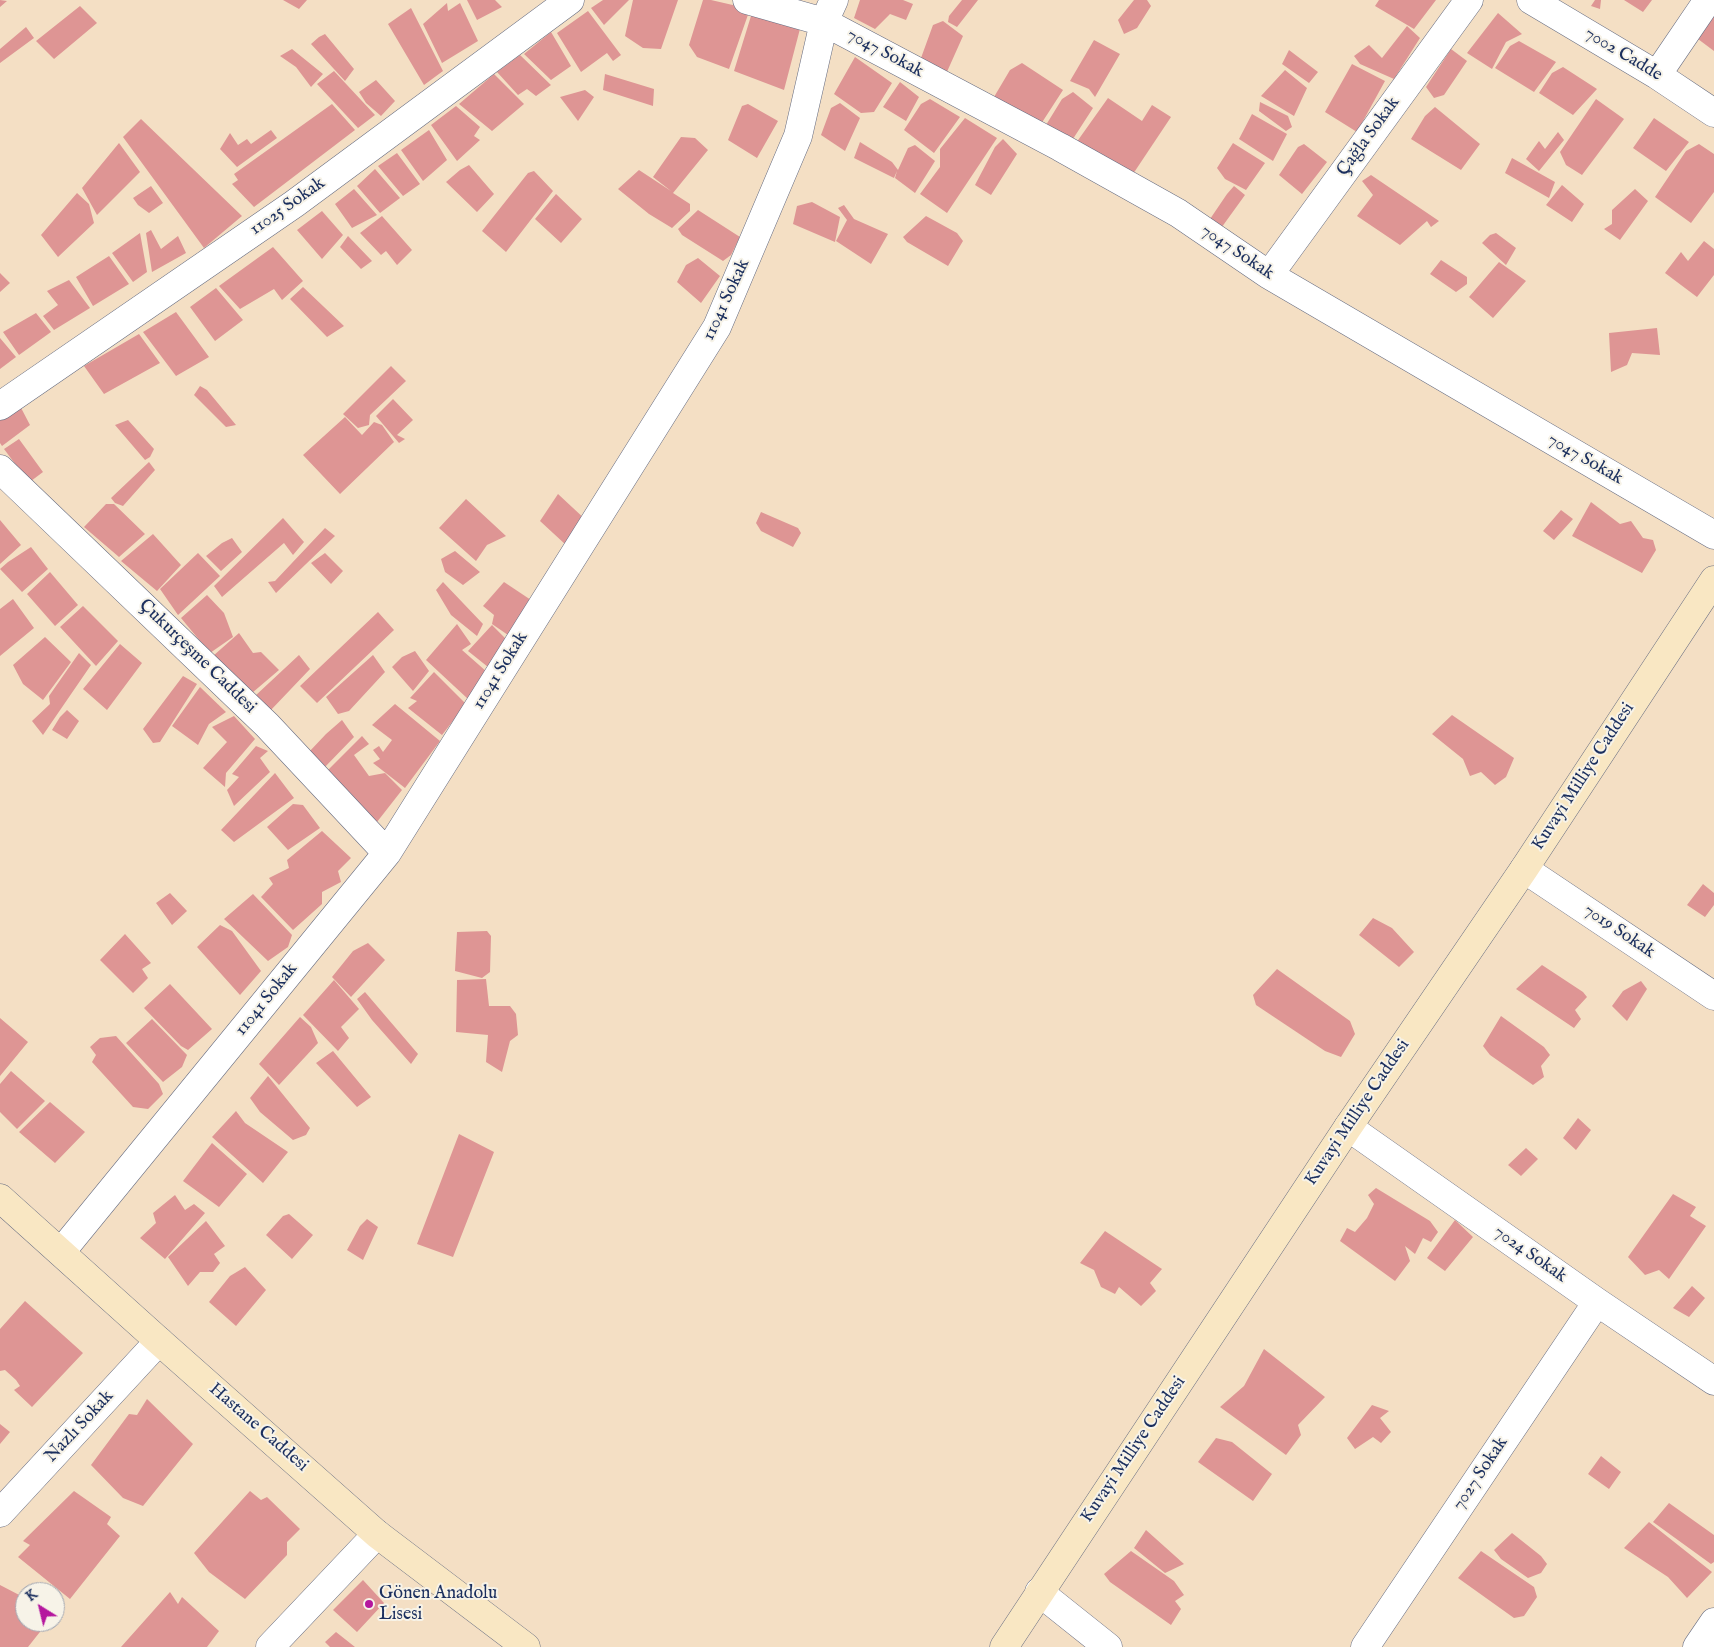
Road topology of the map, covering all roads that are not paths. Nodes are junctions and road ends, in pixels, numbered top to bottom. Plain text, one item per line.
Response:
1 (570, 0) edge
2 (747, 0) edge
3 (1469, 0) edge
4 (1531, 0) edge
5 (1708, 0) edge
6 (829, 11) edge
7 (1657, 75) junction
8 (1714, 113) edge
9 (1269, 275) junction
10 (0, 406) edge
11 (0, 468) edge
12 (1714, 535) edge
13 (1714, 580) edge
14 (387, 853) junction
15 (1524, 868) junction
16 (1714, 996) edge
17 (1348, 1127) junction
18 (0, 1198) edge
19 (61, 1252) junction
20 (1597, 1302) junction
21 (159, 1342) junction
22 (1714, 1381) edge
23 (0, 1513) edge
24 (377, 1534) junction
25 (1040, 1592) junction
26 (1714, 1622) edge
27 (270, 1647) edge
28 (526, 1647) edge
29 (1004, 1647) edge
30 (1108, 1647) edge
31 (1365, 1647) edge
32 (1697, 1647) edge

1 - 10 street, 11025 Sokak
2 - 6 street, 7047 Sokak
3 - 9 street, Çağla Sokak
4 - 7 street, 7002 Cadde
5 - 7 street
6 - 9 street, 7047 Sokak
6 - 14 street, 11041 Sokak
7 - 8 street, 7002 Cadde
9 - 12 street, 7047 Sokak
11 - 14 street, Çukurçeşme Caddesi
13 - 15 main road, Kuvayi Milliye Caddesi
14 - 19 street, 11041 Sokak
15 - 16 street, 7019 Sokak
15 - 17 main road, Kuvayi Milliye Caddesi
17 - 20 street, 7024 Sokak
17 - 25 main road, Kuvayi Milliye Caddesi
18 - 19 main road, Hastane Caddesi
19 - 21 main road, Hastane Caddesi
20 - 22 street, 7024 Sokak
20 - 31 street, 7027 Sokak
21 - 23 street, Nazlı Sokak
21 - 24 main road, Hastane Caddesi
24 - 27 street
24 - 28 main road, Hastane Caddesi
25 - 29 main road, Kuvayi Milliye Caddesi
25 - 30 street
26 - 32 street

